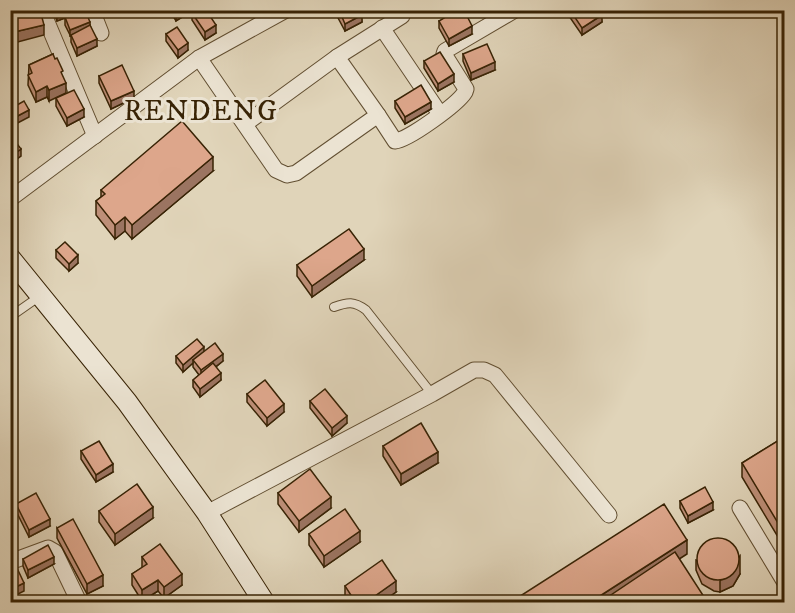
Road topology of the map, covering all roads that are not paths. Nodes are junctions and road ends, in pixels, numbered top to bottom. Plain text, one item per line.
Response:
1 (42, 10) edge
2 (92, 10) edge
3 (286, 10) edge
4 (515, 10) edge
5 (402, 16) dead end
6 (382, 28) junction
7 (101, 33) dead end
8 (337, 57) junction
9 (199, 58) junction
10 (440, 114) junction
11 (378, 115) junction
12 (245, 124) junction
13 (95, 136) junction
14 (10, 200) edge
15 (10, 258) edge
16 (41, 295) junction
17 (334, 307) dead end
18 (10, 317) edge
19 (432, 394) junction
20 (740, 508) dead end
21 (207, 513) junction
22 (609, 515) dead end
23 (10, 562) edge
24 (784, 581) edge
25 (79, 603) edge
26 (264, 603) edge

1 - 13 street
2 - 7 street
3 - 9 street
4 - 10 street
5 - 6 street
6 - 8 street
6 - 10 street
8 - 11 street
8 - 12 street
9 - 12 street
9 - 13 street
10 - 11 street
11 - 12 street
13 - 14 street
15 - 16 main road
16 - 18 lane
16 - 21 main road
17 - 19 lane
19 - 21 street
19 - 22 street
20 - 24 street
21 - 26 main road
23 - 25 street

